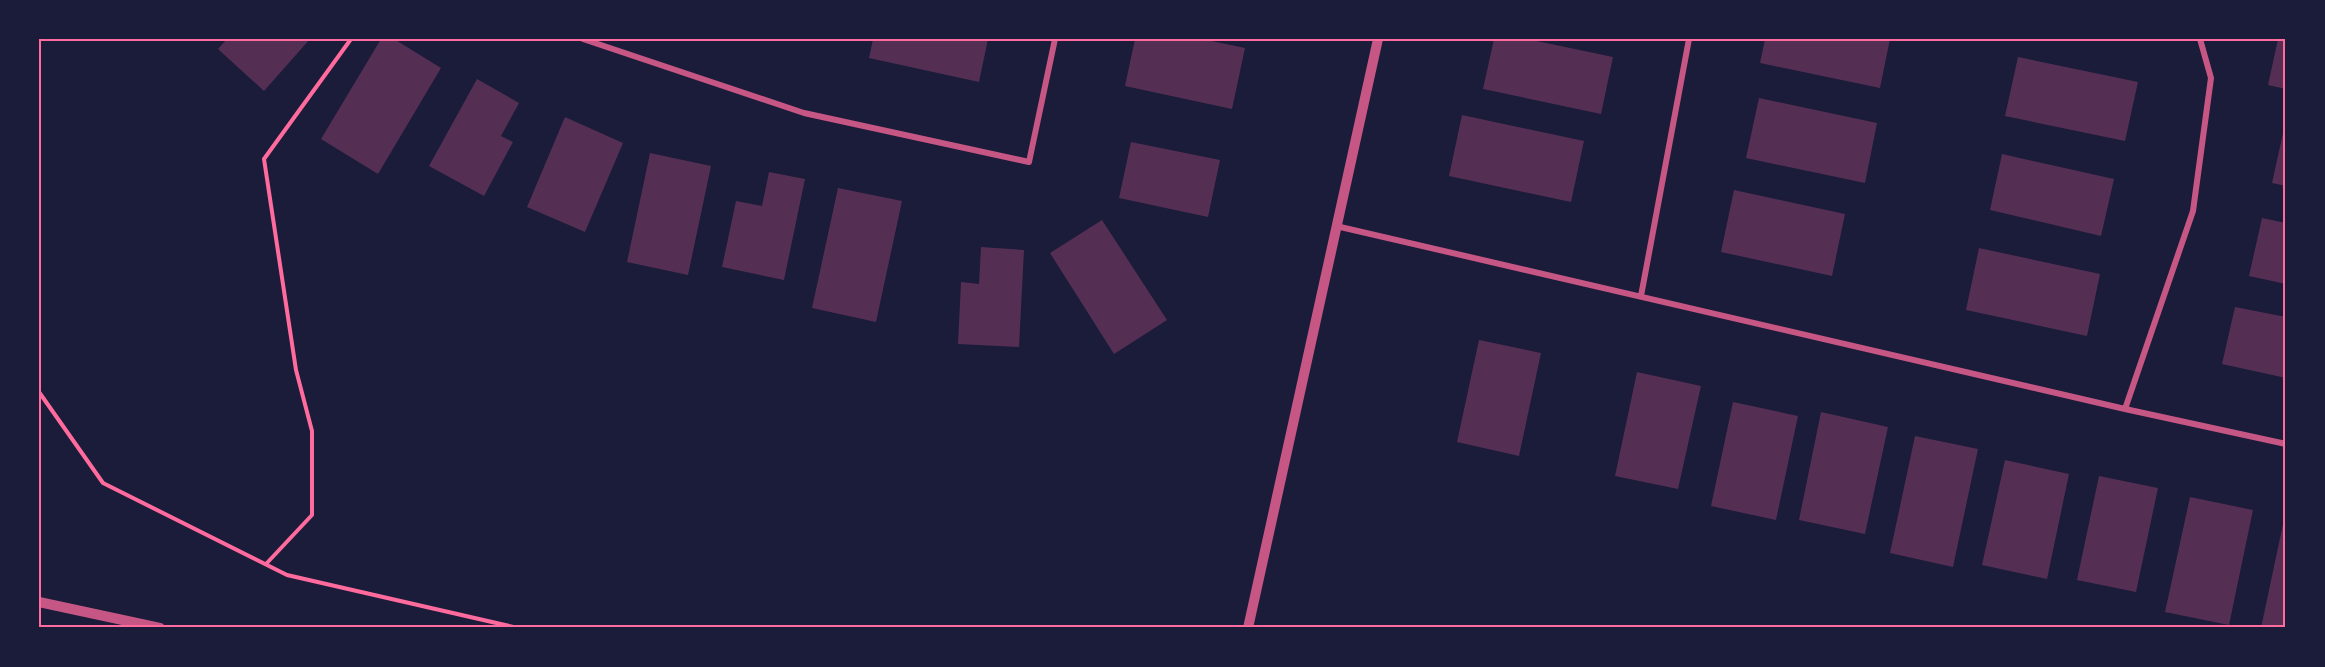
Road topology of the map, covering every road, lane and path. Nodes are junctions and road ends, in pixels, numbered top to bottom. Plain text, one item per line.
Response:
1 (351, 39) edge
2 (584, 39) edge
3 (1055, 39) edge
4 (1378, 39) edge
5 (1689, 39) edge
6 (2200, 39) edge
7 (1336, 226) junction
8 (1641, 296) junction
9 (39, 392) edge
10 (2125, 409) junction
11 (2286, 444) edge
12 (266, 564) junction
13 (39, 602) edge
14 (160, 628) edge
15 (518, 628) edge
16 (1248, 628) edge

1 - 12 path
2 - 3 street
4 - 7 street
5 - 8 street
6 - 10 street
7 - 8 street
7 - 16 street
8 - 10 street
9 - 12 path
10 - 11 street
12 - 15 path
13 - 14 street

